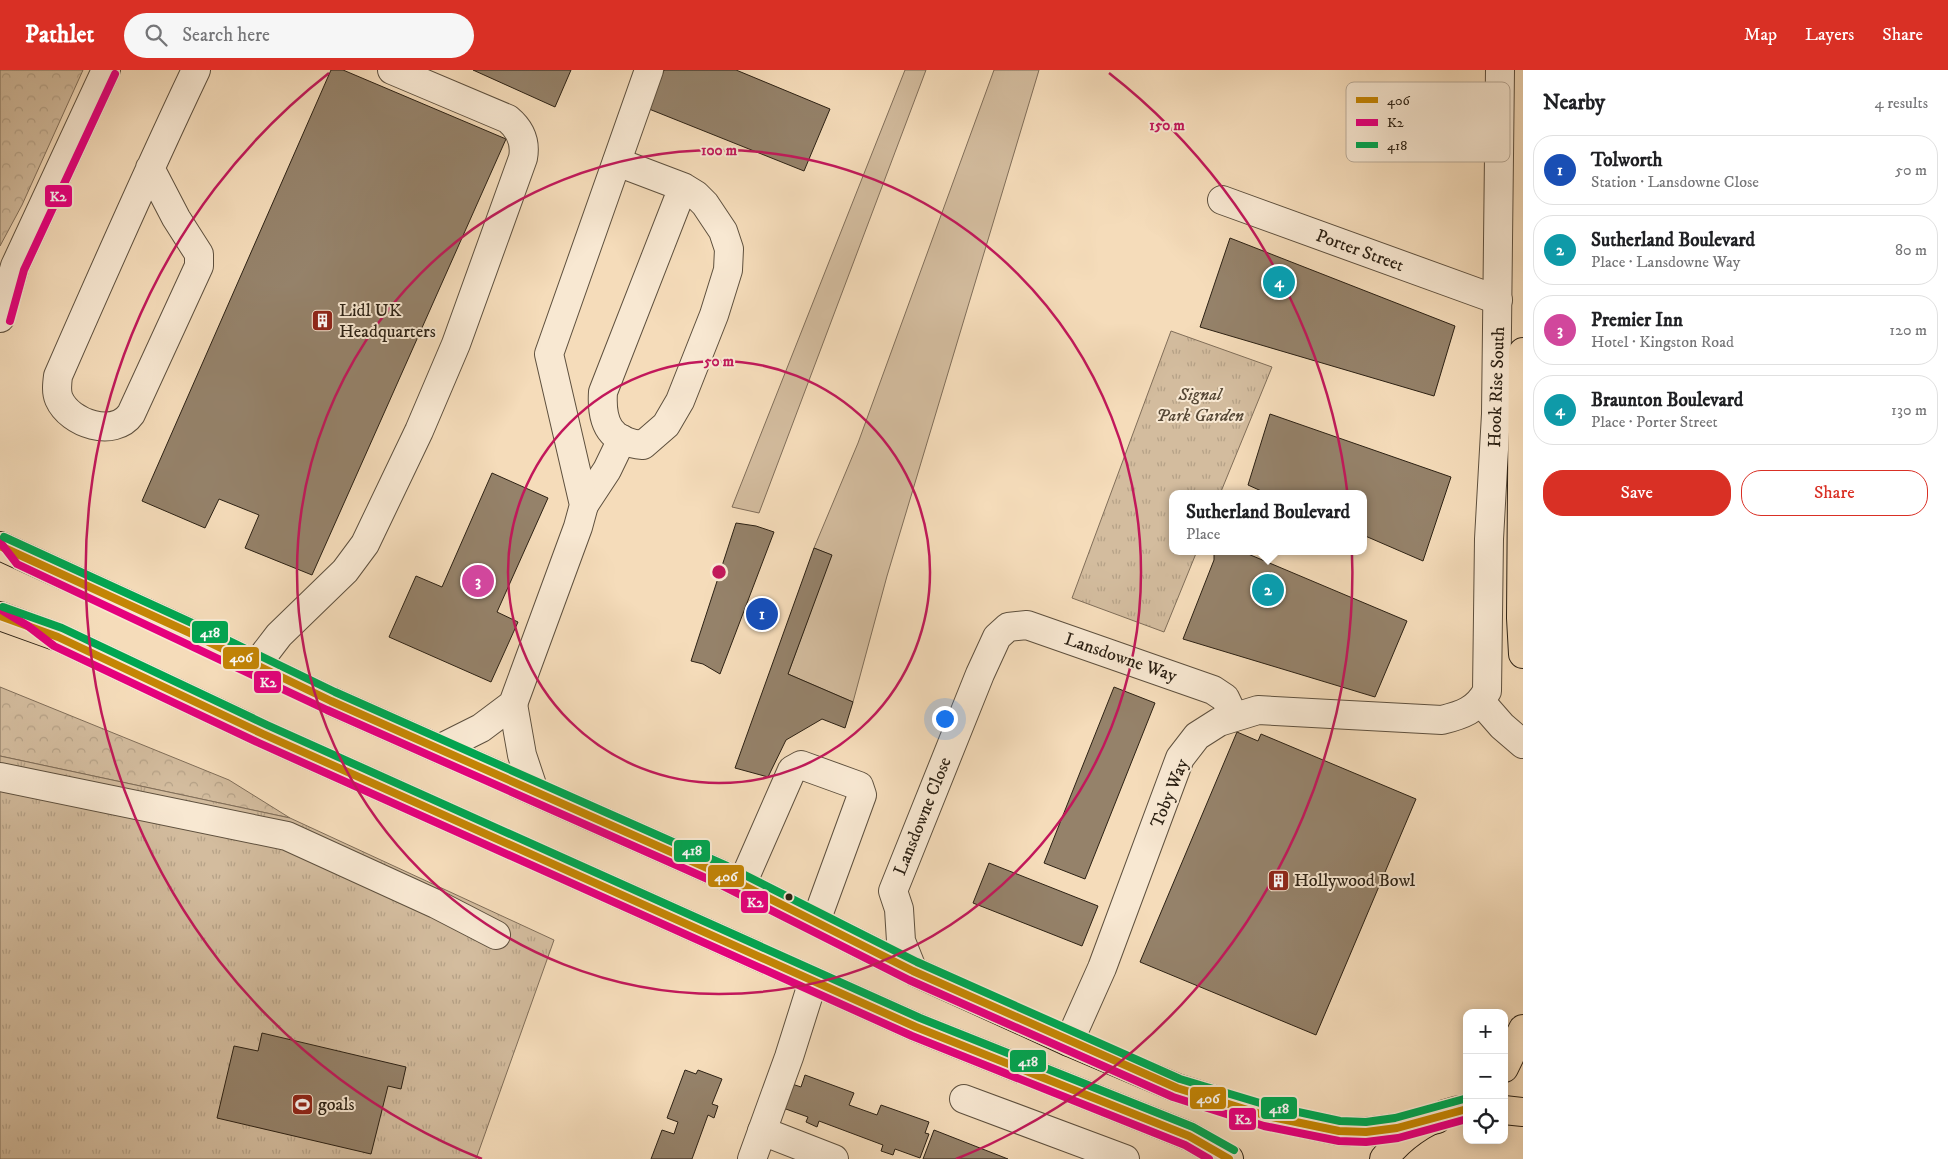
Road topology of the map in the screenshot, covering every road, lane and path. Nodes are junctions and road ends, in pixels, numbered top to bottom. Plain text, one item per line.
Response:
1 (106, 70) edge
2 (196, 70) edge
3 (392, 70) edge
4 (649, 70) edge
5 (617, 162) junction
6 (1499, 162) edge
7 (150, 168) junction
8 (683, 187) junction
9 (1222, 200) dead end
10 (16, 266) junction
11 (0, 290) edge
12 (1498, 300) junction
13 (0, 318) edge
14 (1523, 352) edge
15 (622, 439) junction
16 (584, 505) junction
17 (0, 525) edge
18 (11, 551) edge
19 (0, 597) edge
20 (0, 616) edge
21 (997, 636) joint
22 (58, 638) junction
23 (1523, 654) edge
24 (256, 665) junction
25 (1481, 702) junction
26 (512, 704) junction
27 (1234, 717) junction
28 (1523, 744) edge
29 (439, 748) junction
30 (0, 777) edge
31 (534, 791) junction
32 (742, 884) junction
33 (816, 922) junction
34 (496, 935) dead end
35 (913, 971) junction
36 (813, 981) junction
37 (1523, 1029) edge
38 (1069, 1042) junction
39 (1508, 1060) edge
40 (964, 1099) dead end
41 (1457, 1110) edge
42 (1508, 1110) edge
43 (1523, 1112) edge
44 (762, 1131) junction
45 (752, 1159) edge
46 (834, 1159) edge
47 (1125, 1159) edge
48 (1229, 1159) edge
49 (1384, 1159) edge

1 - 10 street
2 - 7 street
3 - 24 street
4 - 5 street
5 - 8 street
5 - 16 street
6 - 12 street, Hook Rise South
7 - 7 street
8 - 15 street
8 - 15 street
9 - 12 street, Porter Street
10 - 11 street
10 - 13 street
12 - 25 street, Hook Rise South
14 - 23 highway
15 - 16 street
16 - 26 street
17 - 18 highway
18 - 24 highway
19 - 22 highway
20 - 22 highway
21 - 27 street, Lansdowne Way
21 - 35 street, Lansdowne Close
22 - 36 highway
24 - 29 highway
25 - 27 street, Toby Way
25 - 28 street
26 - 29 street
26 - 31 street
27 - 38 street, Toby Way
29 - 31 highway
30 - 34 street
31 - 32 highway
32 - 33 highway
32 - 33 street
33 - 35 highway
35 - 38 highway
36 - 44 street
36 - 48 highway
37 - 39 highway
38 - 41 highway
40 - 47 street
41 - 49 highway
42 - 43 highway
44 - 45 street
44 - 46 street

